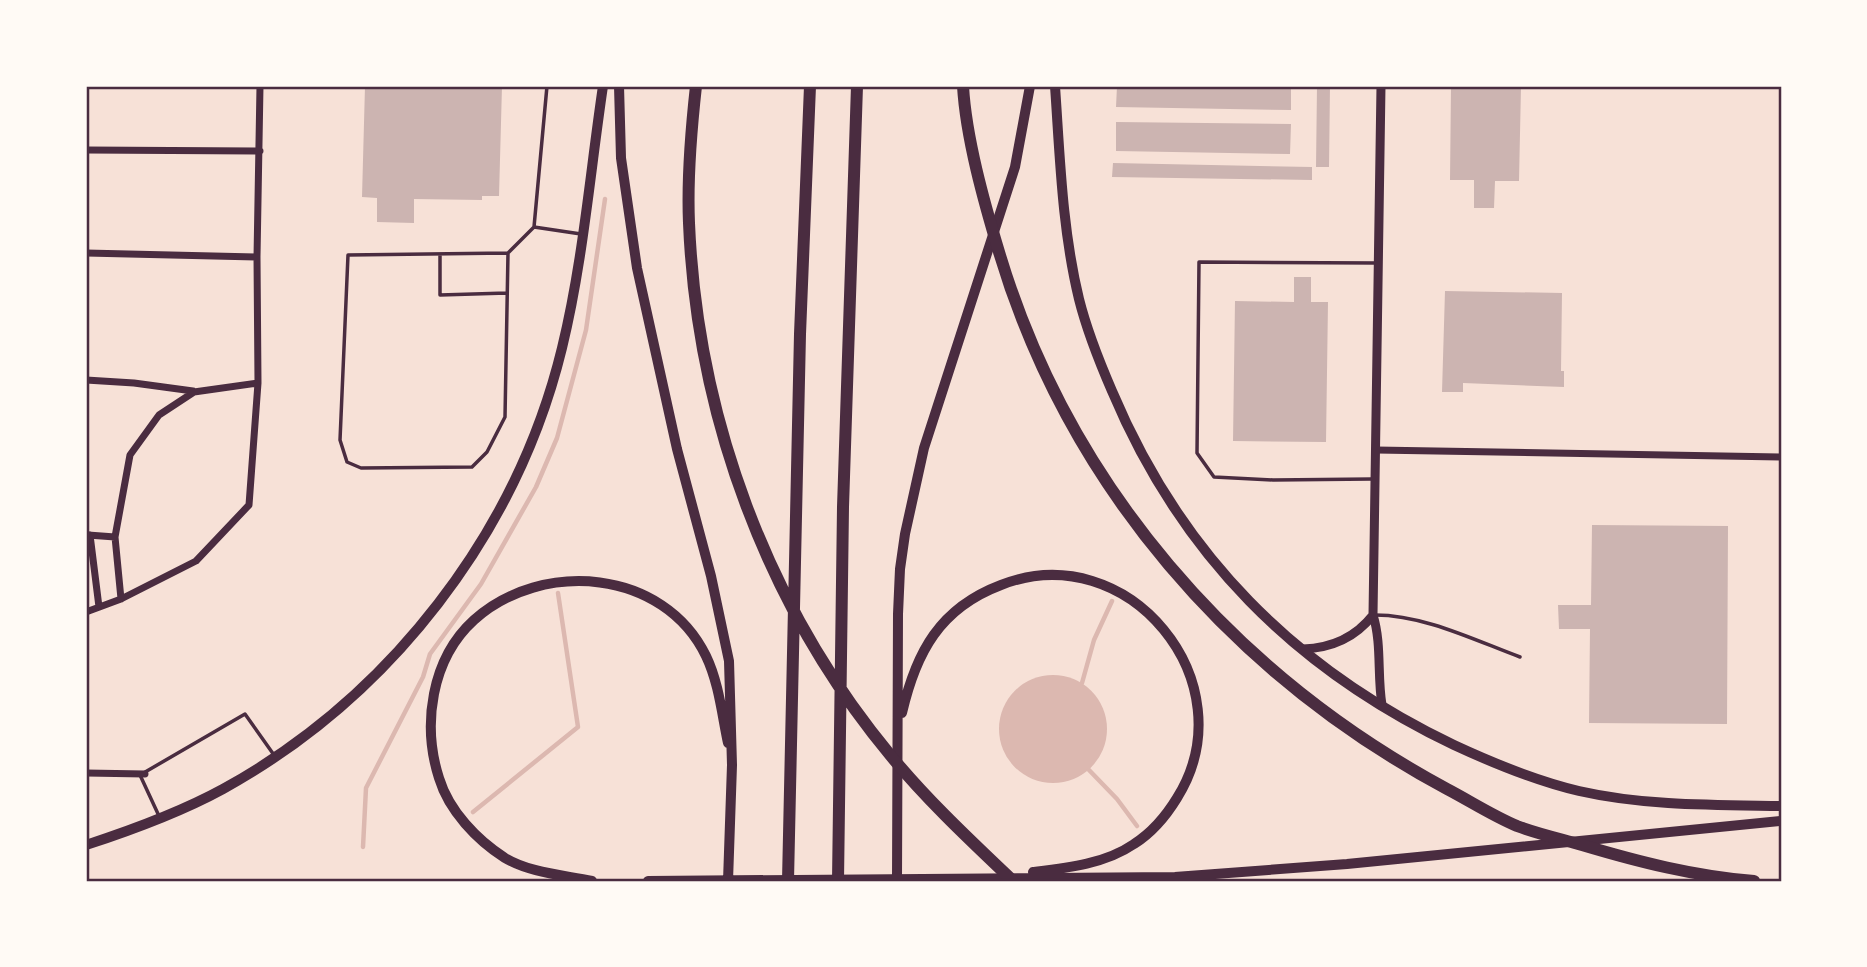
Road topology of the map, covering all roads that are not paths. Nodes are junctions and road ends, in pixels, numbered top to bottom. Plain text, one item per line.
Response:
1 (260, 86) edge
2 (547, 86) edge
3 (603, 86) edge
4 (619, 86) edge
5 (696, 86) edge
6 (810, 86) edge
7 (857, 86) edge
8 (1030, 86) edge
9 (1055, 86) edge
10 (1381, 86) edge
11 (964, 89) edge
12 (86, 150) edge
13 (260, 151) junction
14 (534, 227) junction
15 (582, 234) junction
16 (86, 253) edge
17 (508, 253) junction
18 (440, 255) junction
19 (257, 257) junction
20 (1379, 263) junction
21 (507, 293) junction
22 (86, 380) edge
23 (258, 383) junction
24 (194, 391) junction
25 (1376, 450) junction
26 (1781, 457) edge
27 (1375, 479) junction
28 (88, 535) edge
29 (115, 537) junction
30 (121, 599) junction
31 (99, 607) junction
32 (86, 612) edge
33 (1373, 615) junction
34 (1303, 649) junction
35 (1520, 657) dead end
36 (1382, 705) junction
37 (898, 730) junction
38 (275, 757) junction
39 (732, 765) junction
40 (86, 773) edge
41 (145, 774) junction
42 (1781, 806) edge
43 (159, 818) junction
44 (1781, 821) edge
45 (86, 845) edge
46 (981, 878) junction
47 (592, 881) edge
48 (648, 881) edge
49 (728, 881) edge
50 (789, 881) edge
51 (838, 881) edge
52 (897, 881) edge
53 (1013, 881) edge
54 (1754, 881) edge

1 - 13 street
2 - 14 lane
3 - 15 main road
4 - 39 main road
5 - 53 highway
6 - 50 highway
7 - 51 highway
8 - 37 main road
9 - 34 main road
10 - 20 street
11 - 54 highway
12 - 13 street
13 - 19 street
14 - 15 lane
14 - 17 lane
15 - 38 main road
16 - 19 street
17 - 18 lane
17 - 21 lane
18 - 21 lane
18 - 21 lane
19 - 23 street
20 - 25 street
20 - 27 lane
22 - 24 street
23 - 24 street
23 - 30 street
24 - 29 street
25 - 26 street
25 - 27 street
27 - 33 street
28 - 29 street
28 - 31 street
29 - 30 street
30 - 31 street
31 - 32 street
33 - 34 street
33 - 35 lane
33 - 36 street
34 - 36 main road
36 - 42 main road
37 - 46 main road
37 - 52 main road
38 - 41 lane
38 - 43 main road
39 - 47 main road
39 - 49 main road
40 - 41 street
41 - 43 lane
43 - 45 main road
44 - 46 main road
46 - 48 main road

